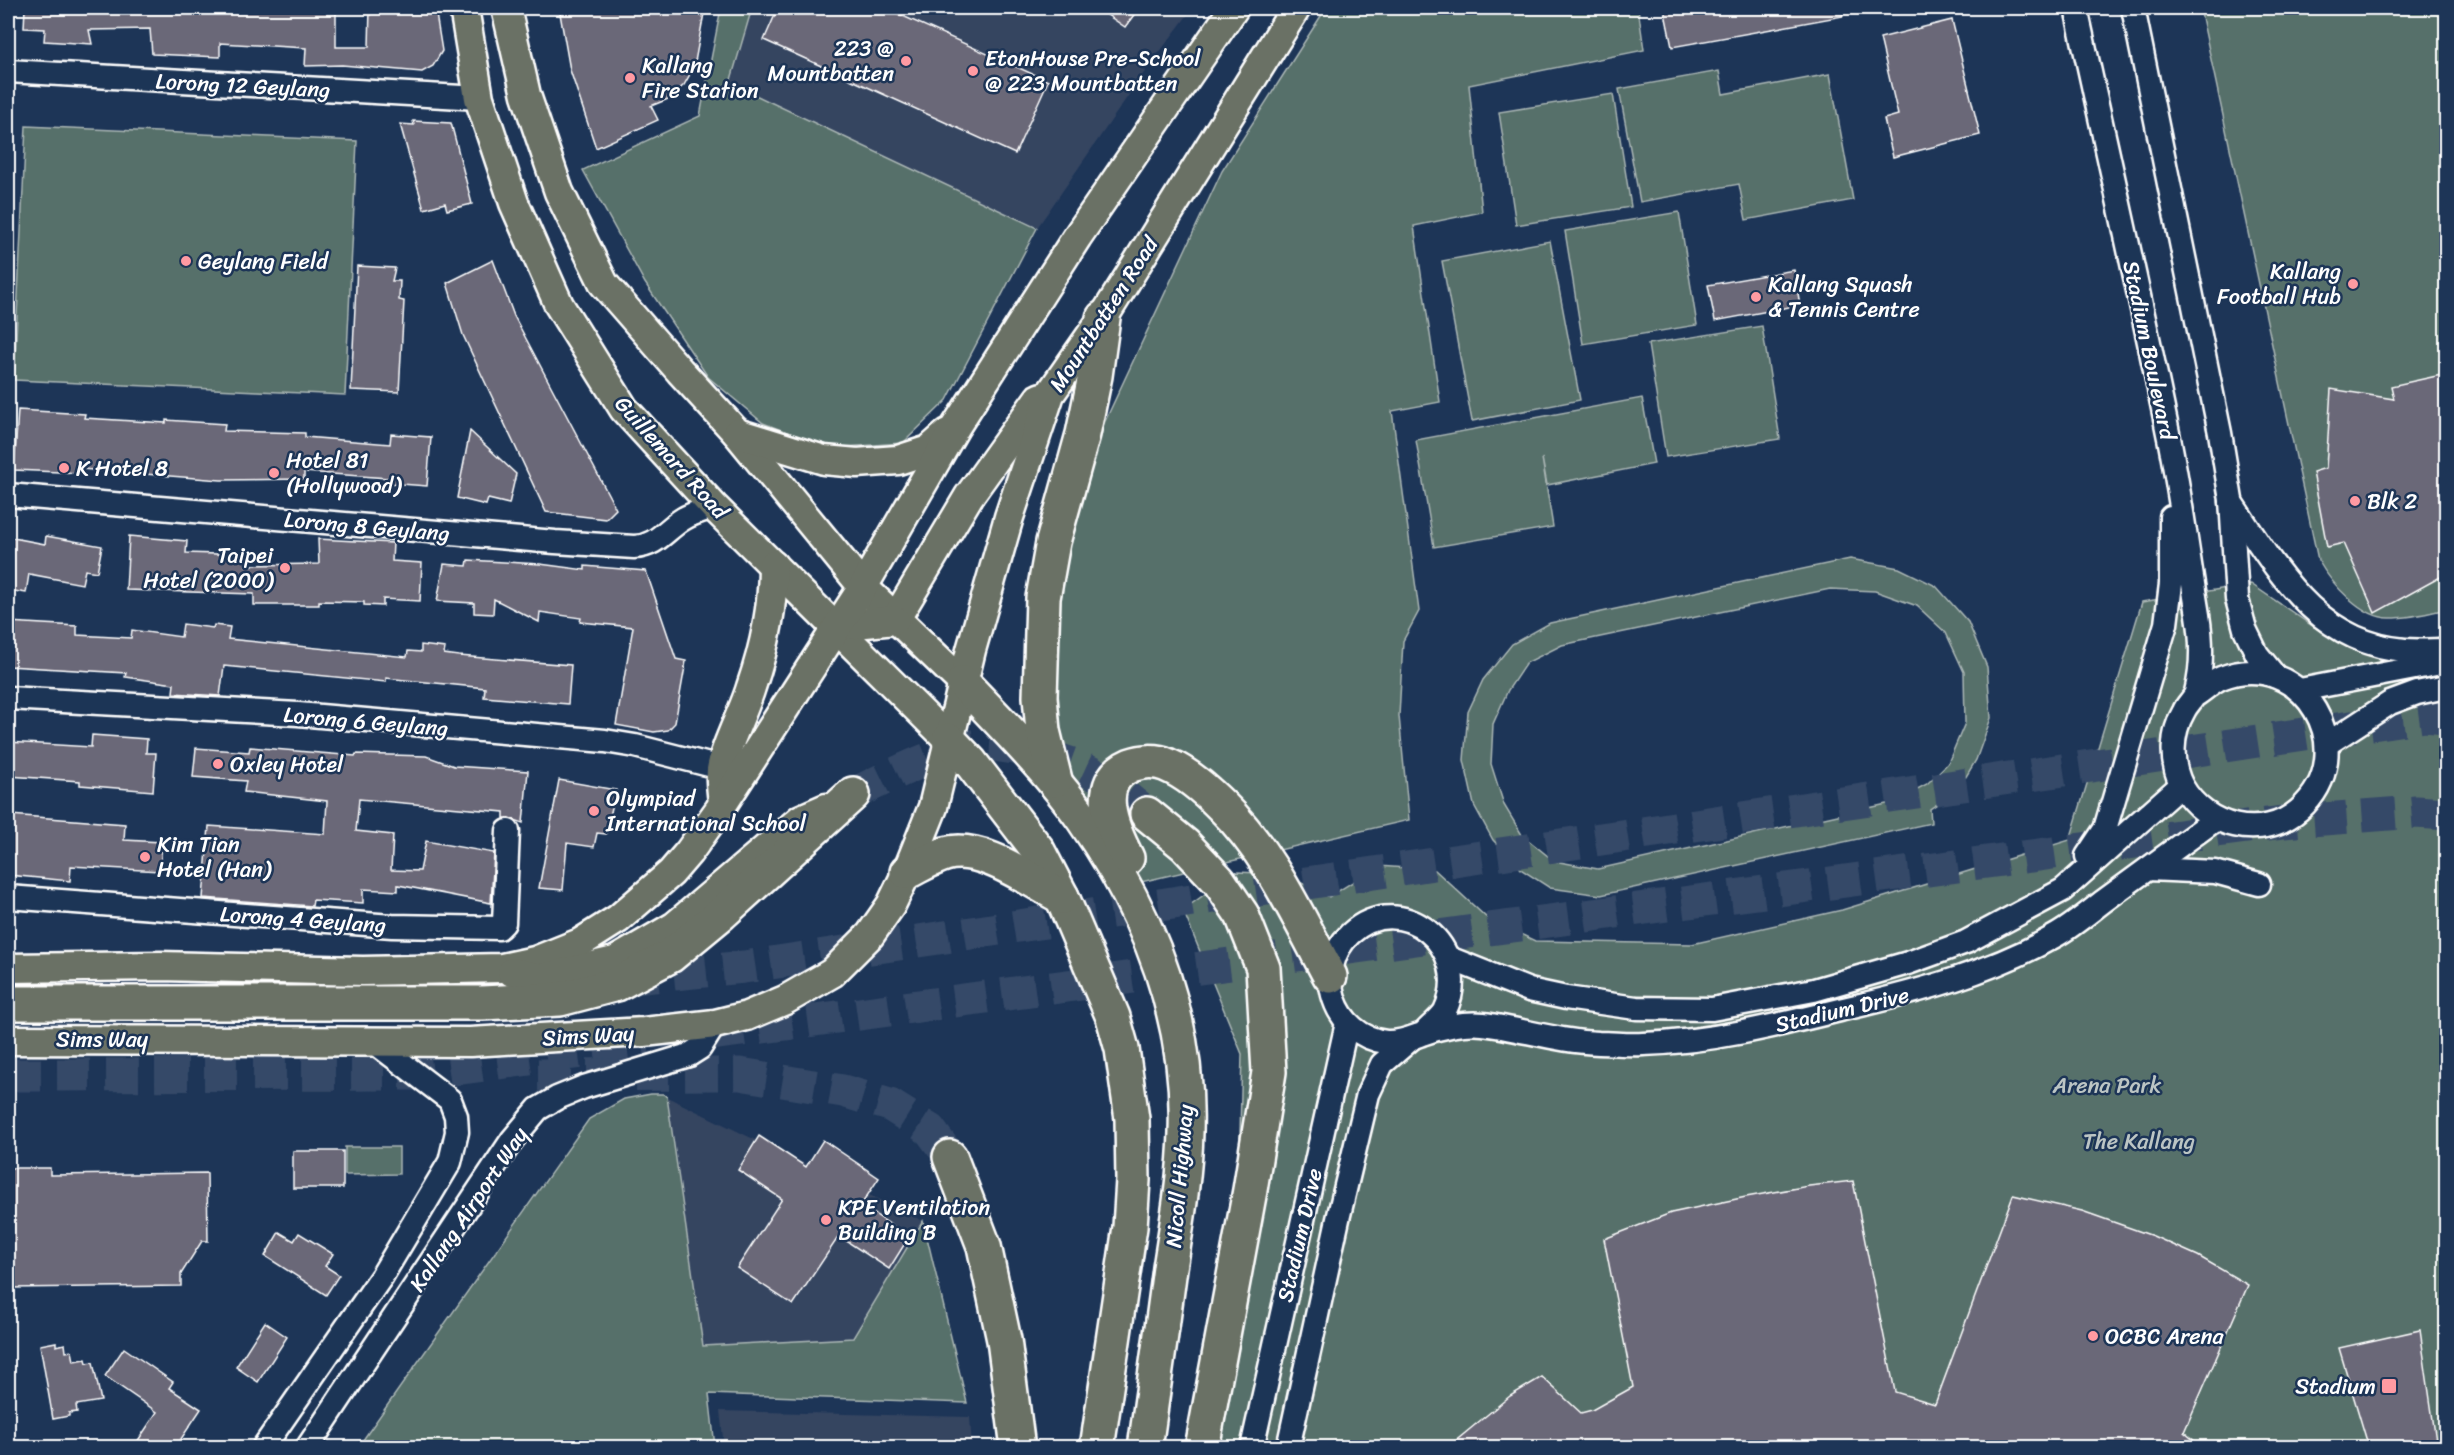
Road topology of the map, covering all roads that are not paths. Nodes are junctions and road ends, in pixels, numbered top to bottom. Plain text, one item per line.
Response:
1 (464, 8) edge
2 (506, 8) edge
3 (1234, 8) edge
4 (1296, 8) edge
5 (2076, 8) edge
6 (2133, 8) edge
7 (8, 71) edge
8 (479, 98) junction
9 (1102, 318) junction
10 (1050, 394) junction
11 (956, 426) junction
12 (737, 432) junction
13 (2170, 441) junction
14 (8, 495) edge
15 (2230, 500) junction
16 (714, 507) junction
17 (765, 556) junction
18 (863, 587) junction
19 (895, 620) junction
20 (836, 626) junction
21 (2446, 650) edge
22 (2446, 662) edge
23 (2275, 676) junction
24 (963, 683) junction
25 (2446, 687) edge
26 (2300, 690) junction
27 (2196, 695) junction
28 (8, 698) edge
29 (949, 740) junction
30 (2327, 744) junction
31 (721, 768) junction
32 (2181, 784) junction
33 (1056, 785) junction
34 (853, 794) joint
35 (723, 802) junction
36 (1147, 814) tunnel mouth
37 (2216, 819) junction
38 (508, 831) dead end
39 (2148, 869) junction
40 (907, 872) junction
41 (2259, 884) dead end
42 (2063, 890) junction
43 (8, 897) edge
44 (1062, 897) junction
45 (1449, 958) junction
46 (8, 968) edge
47 (502, 968) junction
48 (1330, 976) junction
49 (8, 1003) edge
50 (1347, 1023) junction
51 (715, 1024) junction
52 (1417, 1036) junction
53 (8, 1040) edge
54 (374, 1042) junction
55 (1184, 1069) junction
56 (950, 1157) tunnel mouth
57 (263, 1448) edge
58 (307, 1448) edge
59 (1018, 1448) edge
60 (1097, 1448) edge
61 (1146, 1448) edge
62 (1202, 1448) edge
63 (1252, 1448) edge
64 (1288, 1448) edge

1 - 8 main road, Guillemard Road
2 - 12 main road
3 - 11 main road
4 - 9 main road, Mountbatten Road
5 - 13 street, Stadium Boulevard
6 - 15 street, Stadium Boulevard
7 - 8 street, Lorong 12 Geylang
8 - 16 main road, Guillemard Road
9 - 10 main road, Mountbatten Road
9 - 33 highway
10 - 19 main road
10 - 24 main road, Mountbatten Road
11 - 12 main road
11 - 18 main road
12 - 18 main road
13 - 27 street, Stadium Boulevard
13 - 42 street
14 - 16 street, Lorong 8 Geylang
15 - 21 street
15 - 23 street, Stadium Boulevard
16 - 17 main road, Guillemard Road
17 - 20 main road, Guillemard Road
17 - 31 main road
18 - 19 main road
18 - 20 main road
19 - 20 main road
19 - 24 main road
20 - 29 main road, Guillemard Road
20 - 35 main road
22 - 26 street
23 - 26 street, Stadium Boulevard
23 - 27 street, Stadium Boulevard
24 - 29 main road, Sims Way
24 - 33 highway, Nicoll Highway
25 - 30 street
26 - 30 street, Stadium Boulevard
27 - 32 street, Stadium Boulevard
28 - 31 street, Lorong 6 Geylang
29 - 40 main road, Sims Way
29 - 44 highway, Nicoll Highway
30 - 37 street, Stadium Boulevard
31 - 35 main road
32 - 37 street, Stadium Boulevard
32 - 42 street, Stadium Drive
33 - 55 highway, Nicoll Highway
34 - 47 main road
34 - 49 highway
35 - 47 main road
36 - 62 highway
37 - 39 street, Stadium Drive
38 - 43 street, Lorong 4 Geylang
39 - 41 street
39 - 52 street, Stadium Drive
40 - 44 highway
40 - 51 main road, Sims Way
42 - 45 street, Stadium Drive
44 - 60 highway, Nicoll Highway
45 - 48 street, Stadium Drive
45 - 52 street, Stadium Drive
46 - 47 main road
48 - 50 street, Stadium Drive
48 - 55 highway
50 - 52 street, Stadium Drive
50 - 63 street, Stadium Drive
51 - 54 main road, Sims Way
51 - 58 street, Kallang Airport Way
52 - 64 street, Stadium Drive
53 - 54 main road, Sims Way
54 - 57 street, Kallang Airport Way
55 - 61 highway, Nicoll Highway
56 - 59 highway

